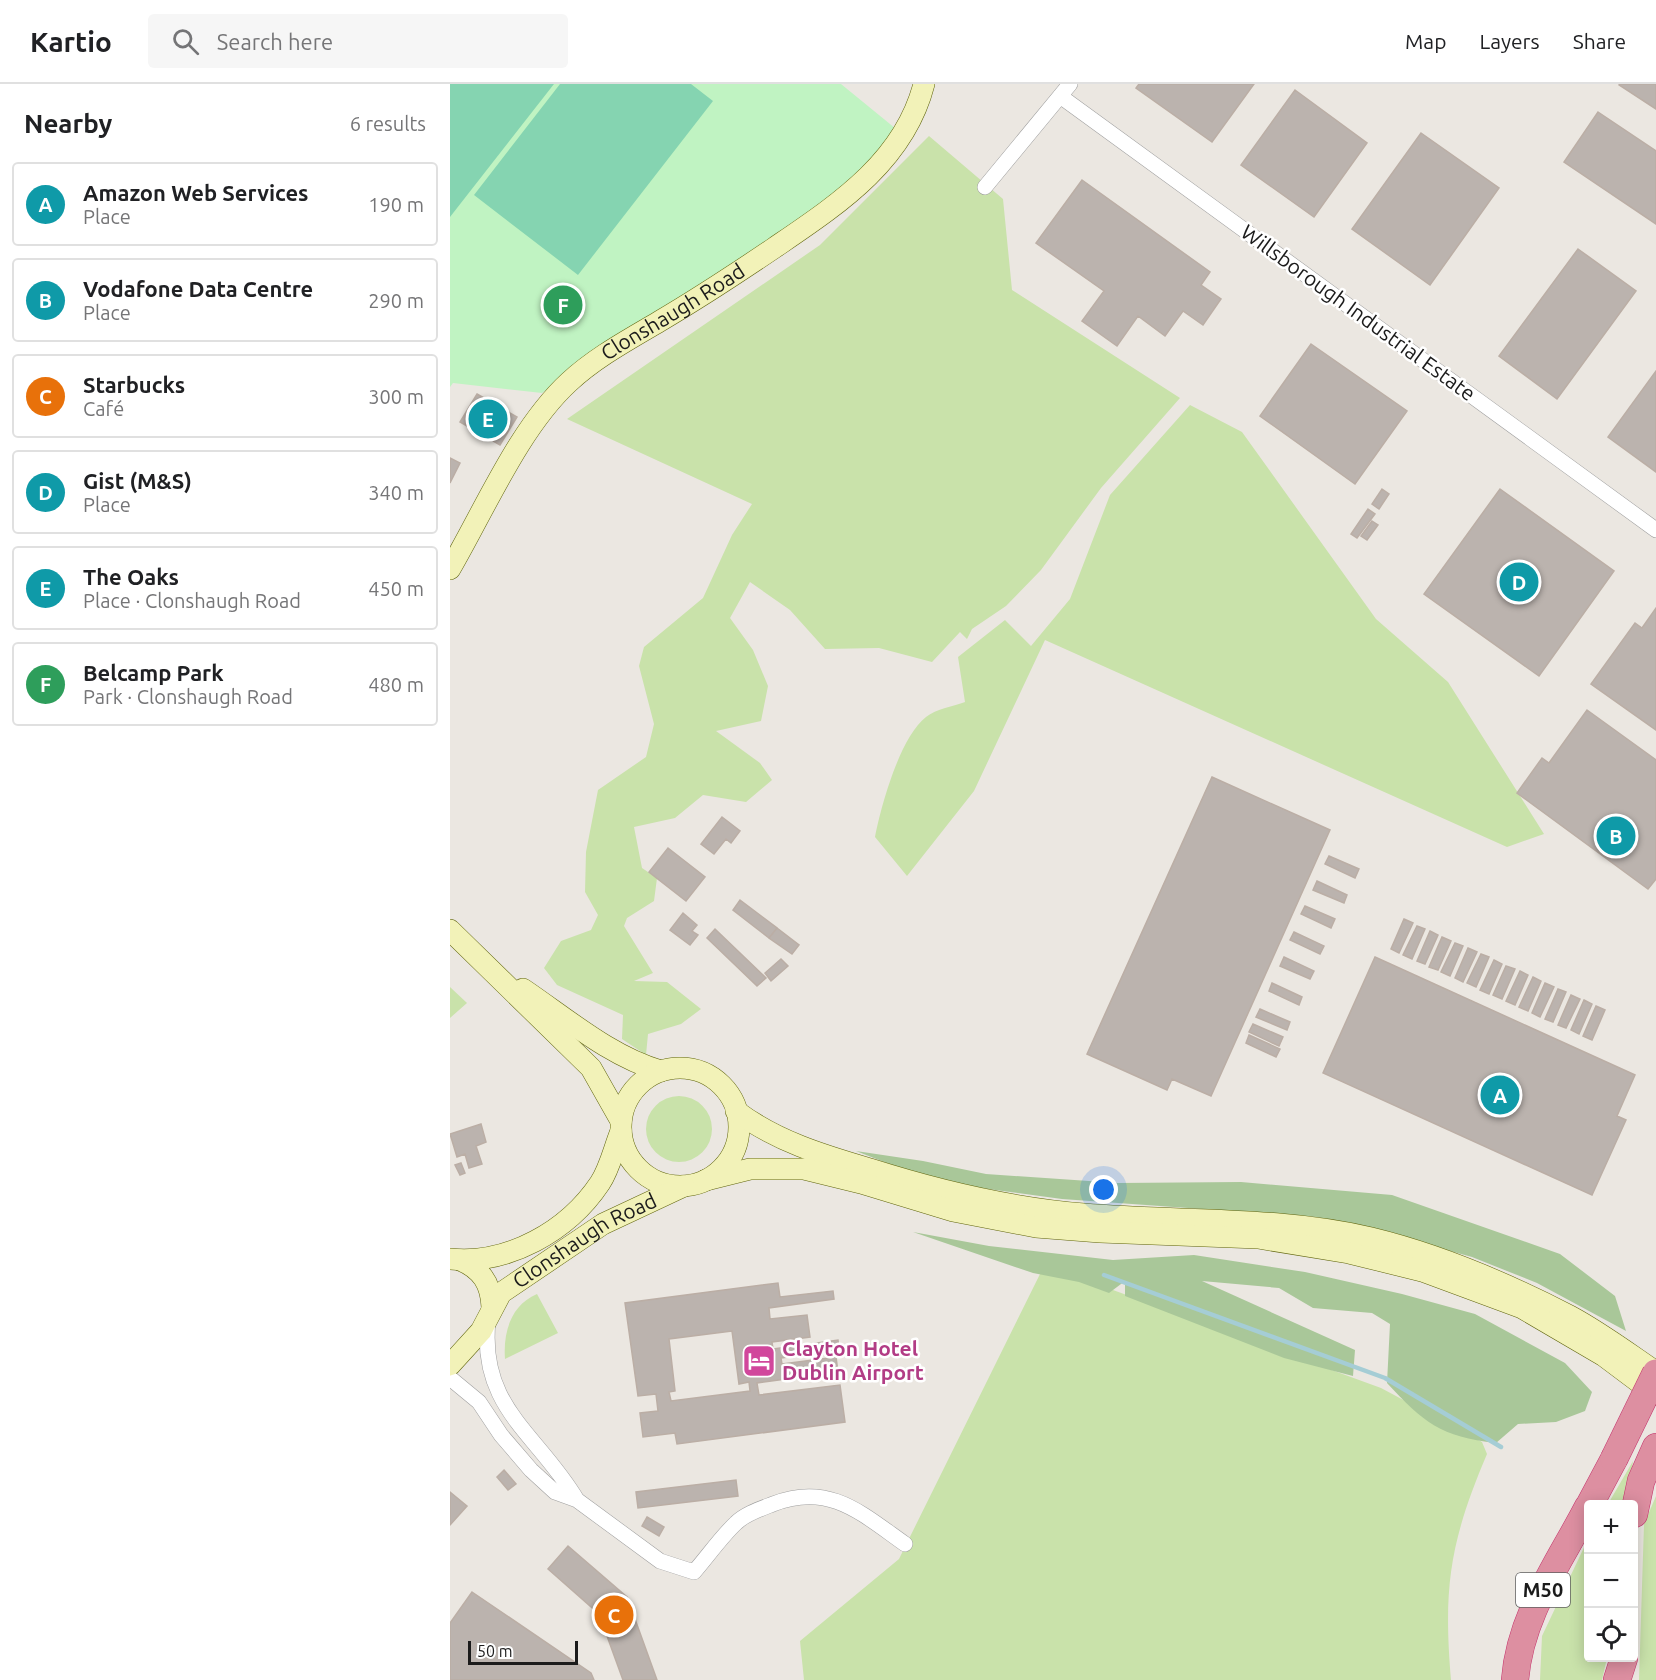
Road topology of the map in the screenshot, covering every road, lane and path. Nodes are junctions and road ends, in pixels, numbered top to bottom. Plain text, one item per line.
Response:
1 (924, 84) edge
2 (1070, 84) edge
3 (1060, 96) junction
4 (985, 187) dead end
5 (1656, 530) edge
6 (450, 569) edge
7 (450, 930) edge
8 (490, 967) junction
9 (661, 1071) junction
10 (736, 1111) junction
11 (621, 1126) junction
12 (706, 1180) junction
13 (684, 1186) junction
14 (455, 1259) edge
15 (490, 1314) junction
16 (450, 1365) edge
17 (1656, 1373) edge
18 (450, 1378) edge
19 (1656, 1395) edge
20 (1656, 1447) edge
21 (577, 1500) junction
22 (1592, 1500) edge
23 (1637, 1500) edge
24 (1584, 1515) edge
25 (905, 1544) dead end
26 (1623, 1662) edge
27 (1515, 1680) edge
28 (1617, 1680) edge

1 - 6 main road, Clonshaugh Road
2 - 3 street
3 - 4 street
3 - 5 street, Willsborough Industrial Estate
7 - 8 main road
8 - 9 main road
8 - 11 main road
9 - 10 main road
9 - 11 main road
10 - 12 main road
10 - 17 main road
11 - 13 main road
11 - 14 main road, Clonshaugh Road
12 - 13 main road
12 - 19 main road
13 - 15 main road, Clonshaugh Road
14 - 15 main road, Clonshaugh Road
15 - 16 main road, Clonshaugh Road
15 - 21 street
17 - 22 highway, M50, bridge
18 - 21 street
20 - 23 highway
21 - 25 street
24 - 27 highway, M50
26 - 28 highway

